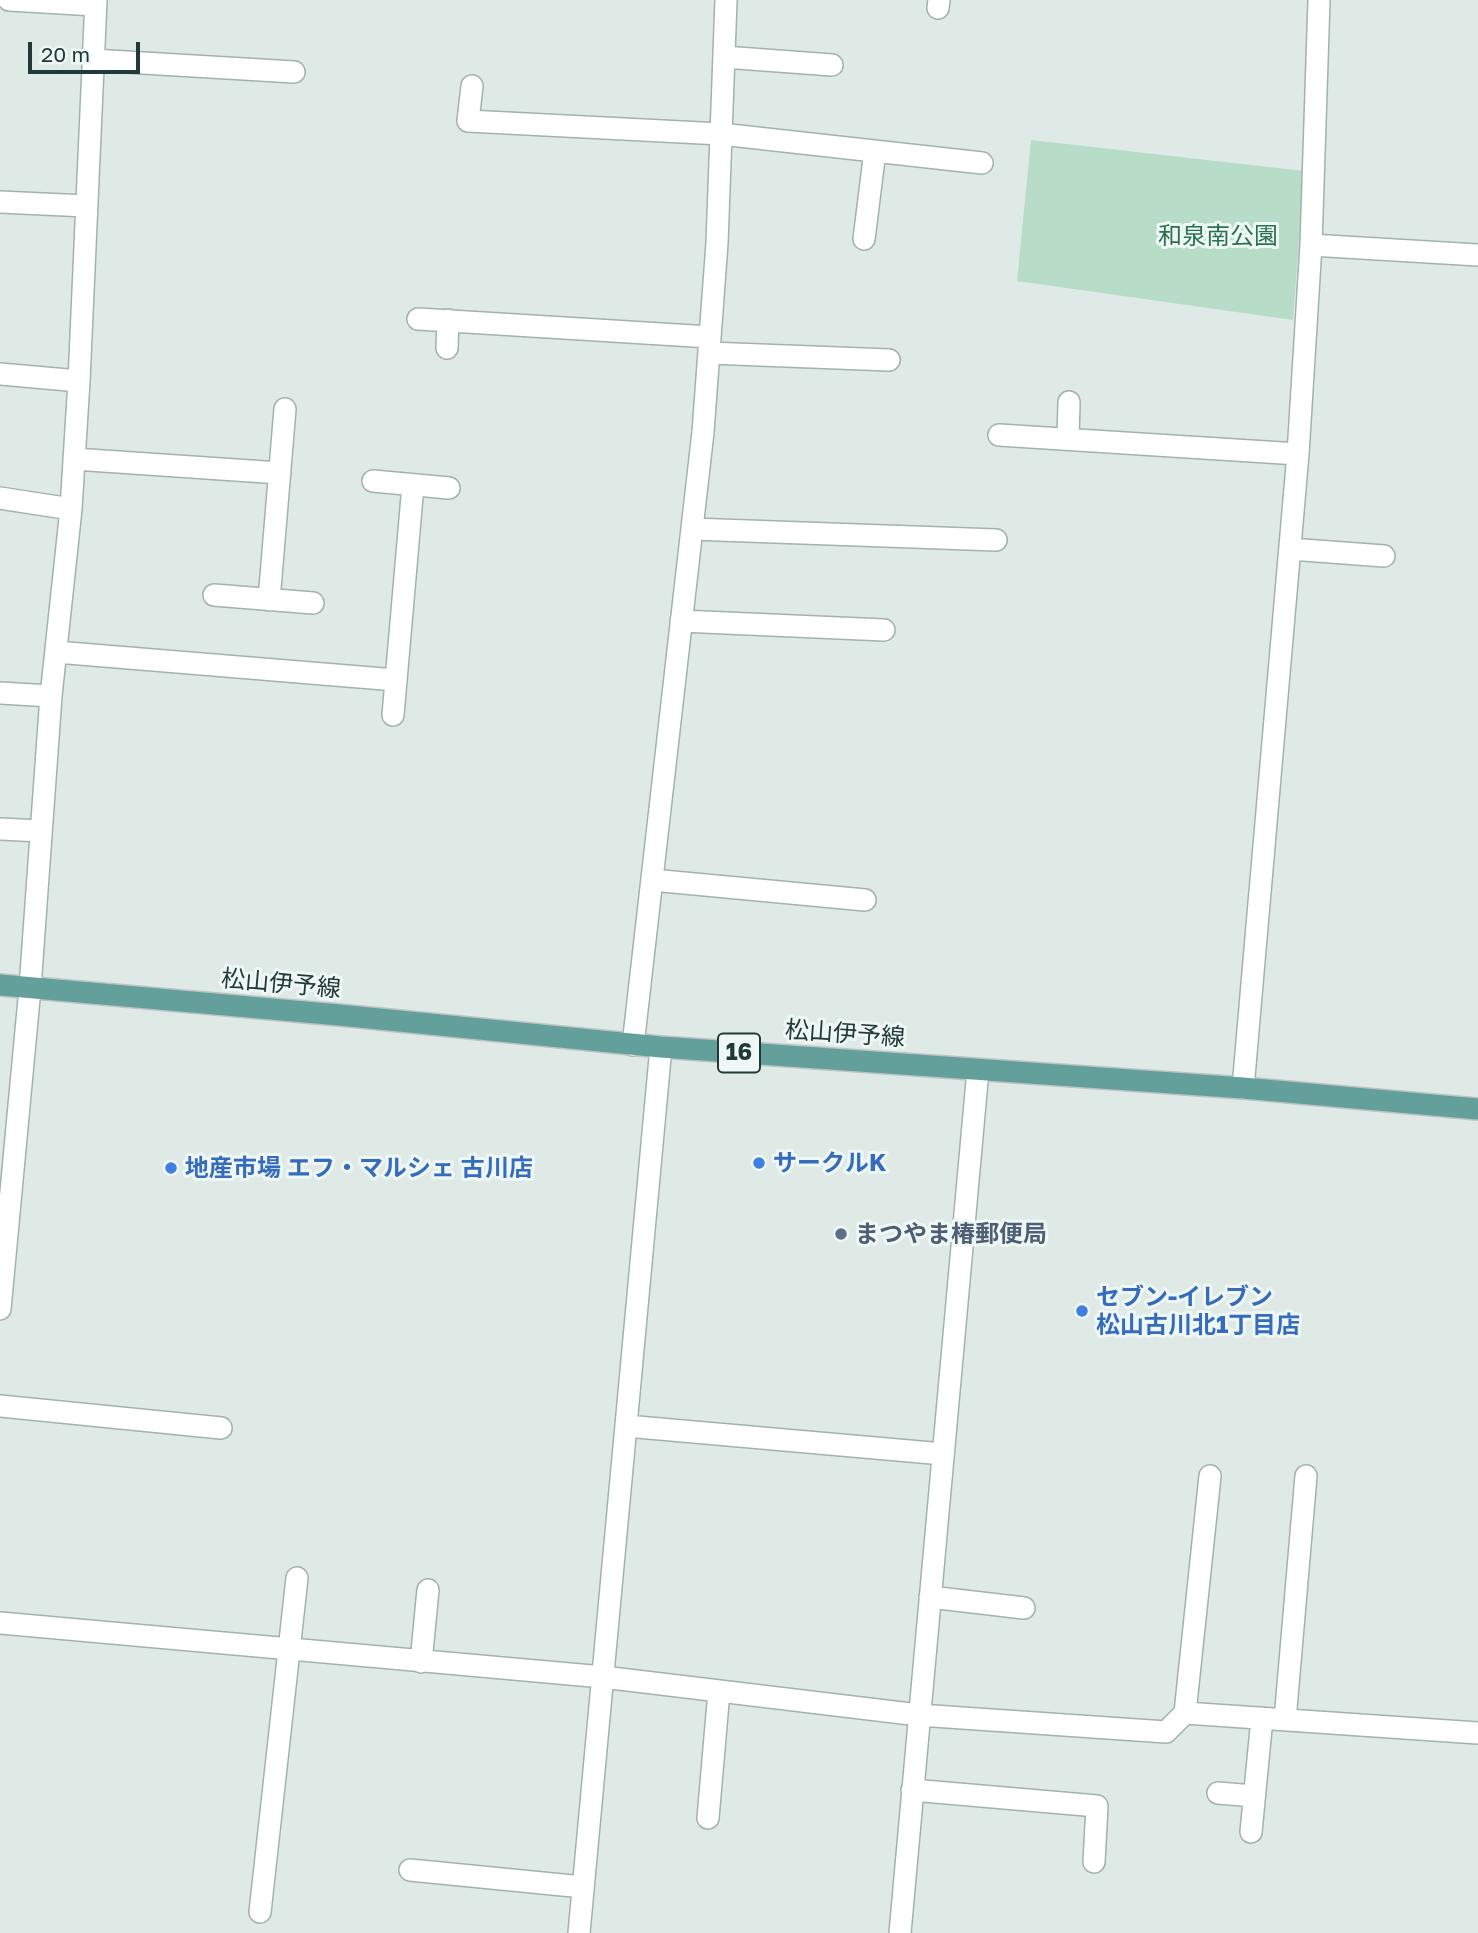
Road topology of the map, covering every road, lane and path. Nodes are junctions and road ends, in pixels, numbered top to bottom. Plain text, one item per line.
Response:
1 (9, 0) edge
2 (726, 0) edge
3 (1319, 0) edge
4 (95, 3) edge
5 (724, 57) junction
6 (93, 60) junction
7 (832, 65) dead end
8 (294, 72) dead end
9 (472, 86) dead end
10 (721, 134) junction
11 (874, 152) junction
12 (982, 163) dead end
13 (0, 202) edge
14 (86, 206) junction
15 (864, 239) dead end
16 (1311, 245) junction
17 (1478, 255) edge
18 (418, 319) dead end
19 (449, 320) junction
20 (709, 345) junction
21 (447, 348) dead end
22 (889, 360) dead end
23 (0, 374) edge
24 (79, 381) junction
25 (1069, 402) dead end
26 (285, 409) dead end
27 (999, 435) dead end
28 (1068, 439) junction
29 (1298, 454) junction
30 (74, 458) junction
31 (280, 473) junction
32 (373, 481) dead end
33 (414, 485) junction
34 (449, 488) dead end
35 (0, 498) edge
36 (71, 509) junction
37 (692, 529) junction
38 (996, 540) dead end
39 (1290, 549) junction
40 (1384, 556) dead end
41 (214, 595) dead end
42 (269, 600) junction
43 (313, 603) dead end
44 (681, 621) junction
45 (884, 631) dead end
46 (56, 652) junction
47 (396, 680) junction
48 (0, 693) edge
49 (51, 696) junction
50 (393, 715) dead end
51 (0, 829) edge
52 (41, 831) junction
53 (652, 880) junction
54 (865, 900) dead end
55 (0, 985) edge
56 (30, 988) junction
57 (634, 1045) junction
58 (661, 1047) junction
59 (978, 1070) junction
60 (1243, 1088) junction
61 (1478, 1110) edge
62 (0, 1309) edge
63 (0, 1406) edge
64 (626, 1426) junction
65 (221, 1428) dead end
66 (943, 1454) junction
67 (1210, 1476) dead end
68 (1306, 1476) dead end
69 (297, 1578) dead end
70 (428, 1590) dead end
71 (930, 1597) junction
72 (1024, 1608) dead end
73 (0, 1623) edge
74 (289, 1650) junction
75 (421, 1662) junction
76 (603, 1677) junction
77 (719, 1691) junction
78 (1185, 1713) junction
79 (919, 1715) junction
80 (1262, 1718) junction
81 (1285, 1720) junction
82 (1478, 1733) edge
83 (912, 1790) junction
84 (1218, 1793) dead end
85 (1254, 1796) junction
86 (708, 1818) dead end
87 (1251, 1832) dead end
88 (1094, 1862) dead end
89 (410, 1870) dead end
90 (583, 1887) junction
91 (260, 1912) dead end
92 (579, 1933) edge
93 (900, 1933) edge

1 - 4 street
2 - 5 street
3 - 16 street
4 - 6 street
5 - 7 street
5 - 10 street
6 - 8 street
6 - 14 street
9 - 10 street
10 - 11 street
10 - 20 street
11 - 12 street
11 - 15 street
13 - 14 street
14 - 24 street
16 - 17 street
16 - 29 street
18 - 19 street
19 - 20 street
19 - 21 street
20 - 22 street
20 - 37 street
23 - 24 street
24 - 30 street
25 - 28 street
26 - 31 street
27 - 28 street
28 - 29 street
29 - 39 street
30 - 31 street
30 - 36 street
31 - 42 street
32 - 33 street
33 - 34 street
33 - 47 street
35 - 36 street
36 - 46 street
37 - 38 street
37 - 44 street
39 - 40 street
39 - 60 street
41 - 42 street
42 - 43 street
44 - 45 street
44 - 53 street
46 - 47 street
46 - 49 street
47 - 50 street
48 - 49 street
49 - 52 street
51 - 52 street
52 - 56 street
53 - 54 street
53 - 57 street
55 - 56 main road, 松山伊予線 / 16
56 - 57 main road, 松山伊予線 / 16
56 - 62 street
57 - 58 main road, 松山伊予線 / 16
58 - 59 main road, 松山伊予線 / 16
58 - 64 street
59 - 60 main road, 松山伊予線 / 16
59 - 66 street
60 - 61 main road, 松山伊予線 / 16
63 - 65 street
64 - 66 street
64 - 76 street
66 - 71 street
67 - 78 street
68 - 81 street
69 - 74 street
70 - 75 street
71 - 72 street
71 - 79 street
73 - 74 street
74 - 75 street
74 - 91 street
75 - 76 street
76 - 77 street
76 - 90 street
77 - 79 street
77 - 86 street
78 - 79 street
78 - 80 street
79 - 83 street
80 - 81 street
80 - 85 street
81 - 82 street
83 - 88 street
83 - 93 street
84 - 85 street
85 - 87 street
89 - 90 street
90 - 92 street

